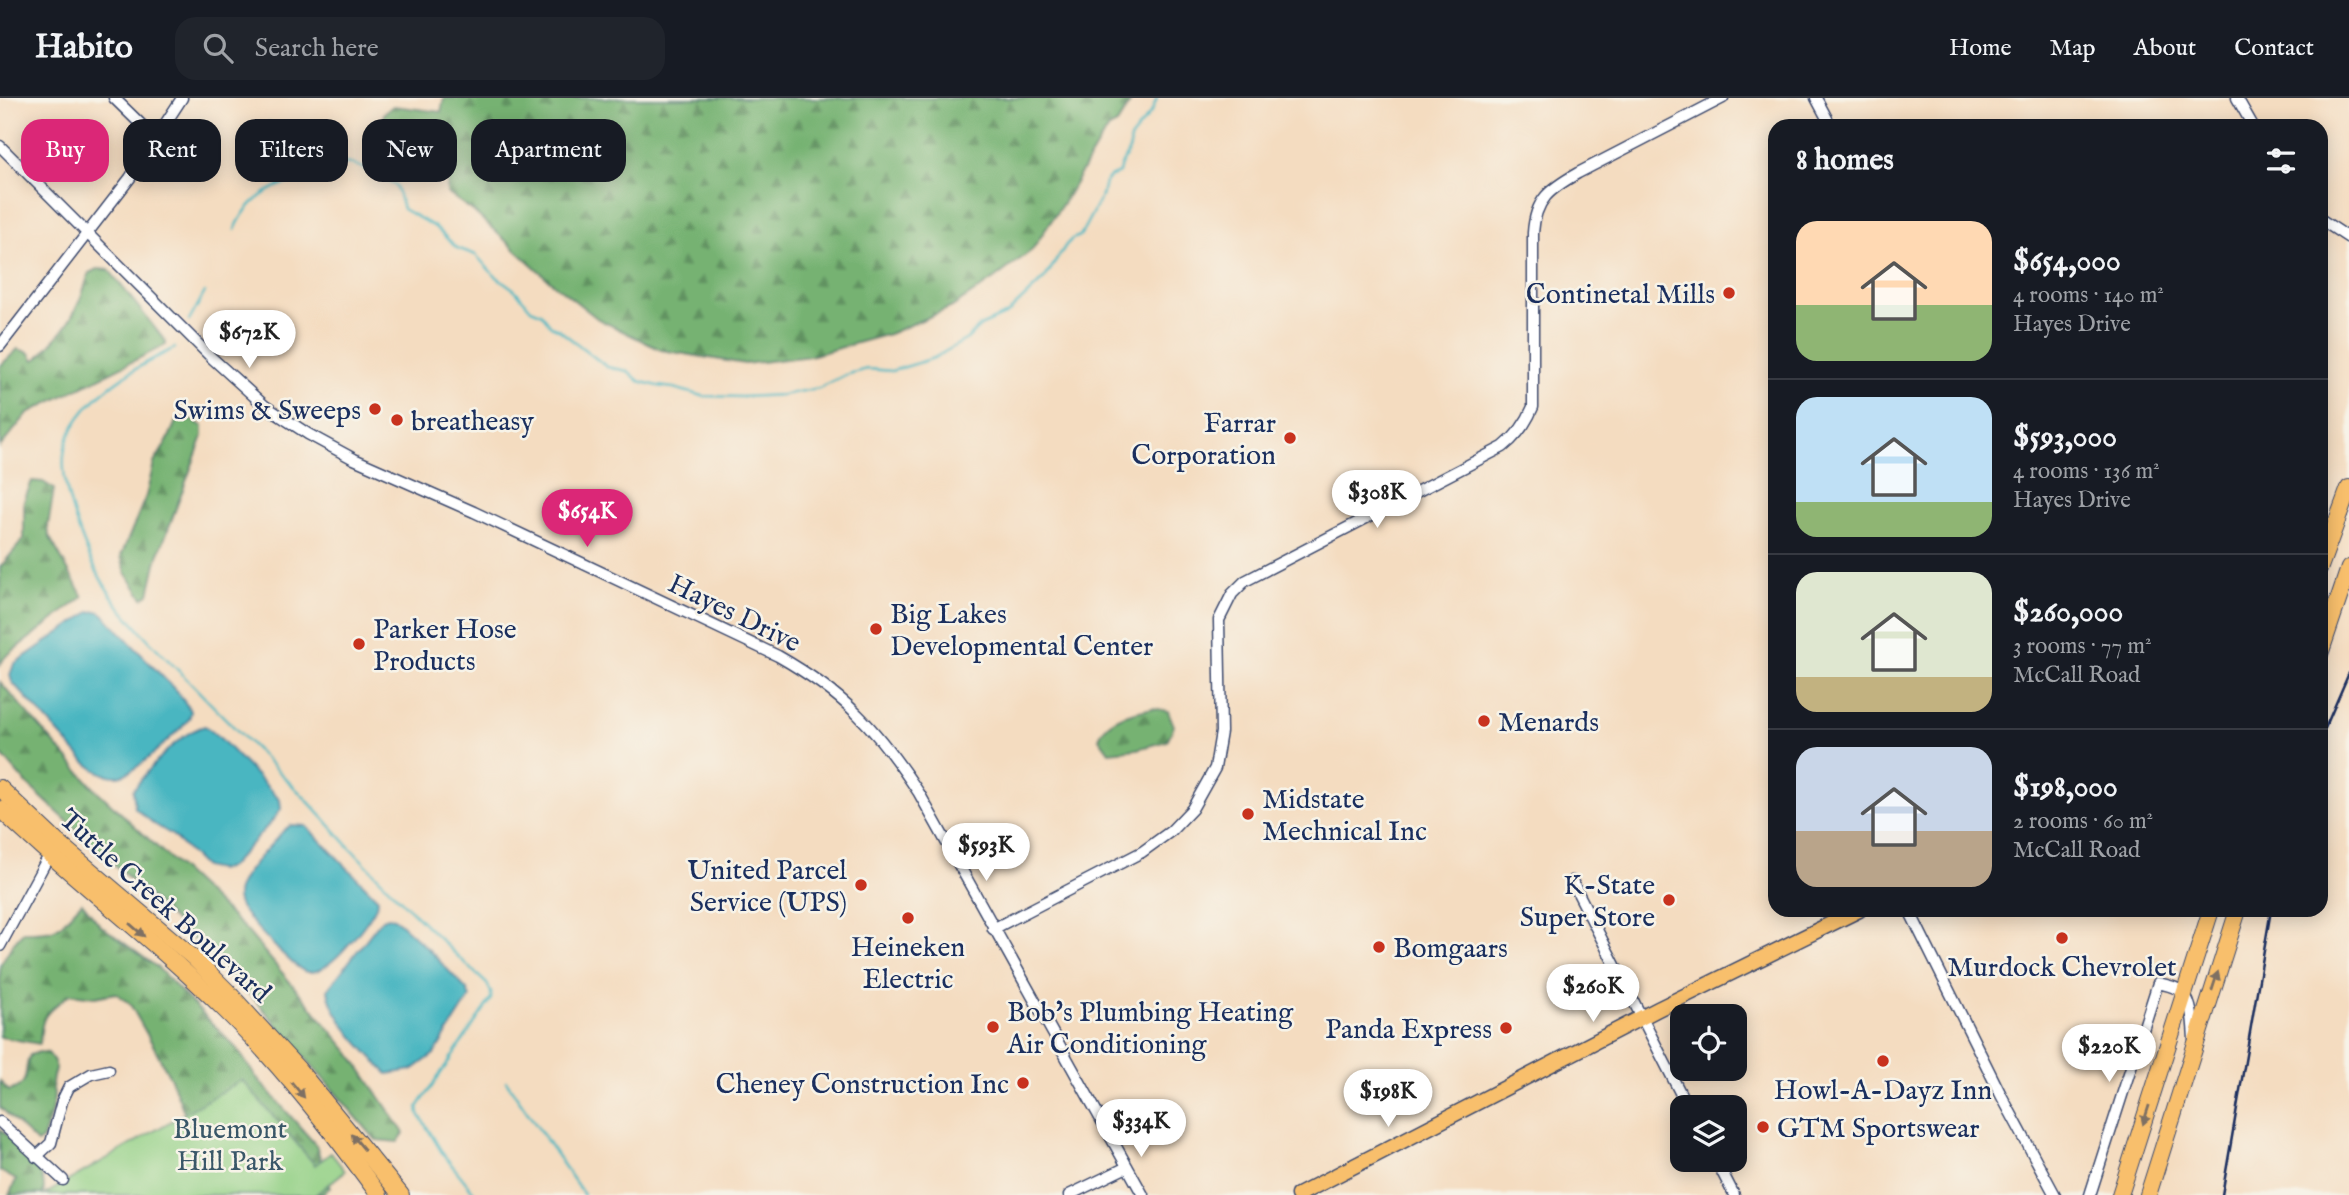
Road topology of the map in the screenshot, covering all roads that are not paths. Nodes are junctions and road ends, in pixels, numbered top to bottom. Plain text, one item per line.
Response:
1 (114, 98) edge
2 (182, 98) edge
3 (1723, 98) edge
4 (1816, 98) edge
5 (2237, 98) edge
6 (136, 119) edge
7 (170, 119) edge
8 (1827, 119) edge
9 (2249, 119) edge
10 (0, 146) edge
11 (127, 182) edge
12 (2328, 224) edge
13 (86, 234) junction
14 (2349, 238) edge
15 (0, 346) edge
16 (2349, 488) edge
17 (2328, 545) edge
18 (2349, 568) edge
19 (2328, 630) edge
20 (0, 788) edge
21 (0, 809) edge
22 (53, 848) junction
23 (1572, 881) dead end
24 (1845, 917) edge
25 (1912, 917) edge
26 (2209, 917) edge
27 (2236, 917) edge
28 (993, 929) junction
29 (0, 946) edge
30 (2184, 994) junction
31 (1641, 1018) junction
32 (2194, 1046) junction
33 (109, 1070) dead end
34 (1681, 1095) edge
35 (0, 1122) edge
36 (36, 1157) junction
37 (1127, 1167) junction
38 (1722, 1172) edge
39 (63, 1180) dead end
40 (379, 1195) edge
41 (401, 1195) edge
42 (1069, 1195) edge
43 (1143, 1195) edge
44 (1297, 1195) edge
45 (1734, 1195) edge
46 (2055, 1195) edge
47 (2090, 1195) edge
48 (2120, 1195) edge
49 (2148, 1195) edge

1 - 6 street
2 - 7 street
3 - 28 street
4 - 8 street
5 - 9 street
10 - 13 street, Hayes Drive
11 - 13 street
12 - 14 street
13 - 15 street
13 - 28 street, Hayes Drive
16 - 17 highway
18 - 19 highway
20 - 22 highway, Tuttle Creek Boulevard
21 - 22 highway, Tuttle Creek Boulevard
22 - 29 street
22 -> 40 highway, Tuttle Creek Boulevard
41 -> 22 highway, Tuttle Creek Boulevard
23 - 31 street
24 - 31 main road
25 - 46 street
26 - 30 highway
32 -> 27 highway
28 - 37 street, Hayes Drive
30 - 32 street
30 - 47 street
30 -> 48 highway
31 - 34 street
31 - 44 main road
32 - 49 highway
33 - 36 street
35 - 36 street
36 - 39 street
37 - 42 street
37 - 43 street, Hayes Drive
38 - 45 street

